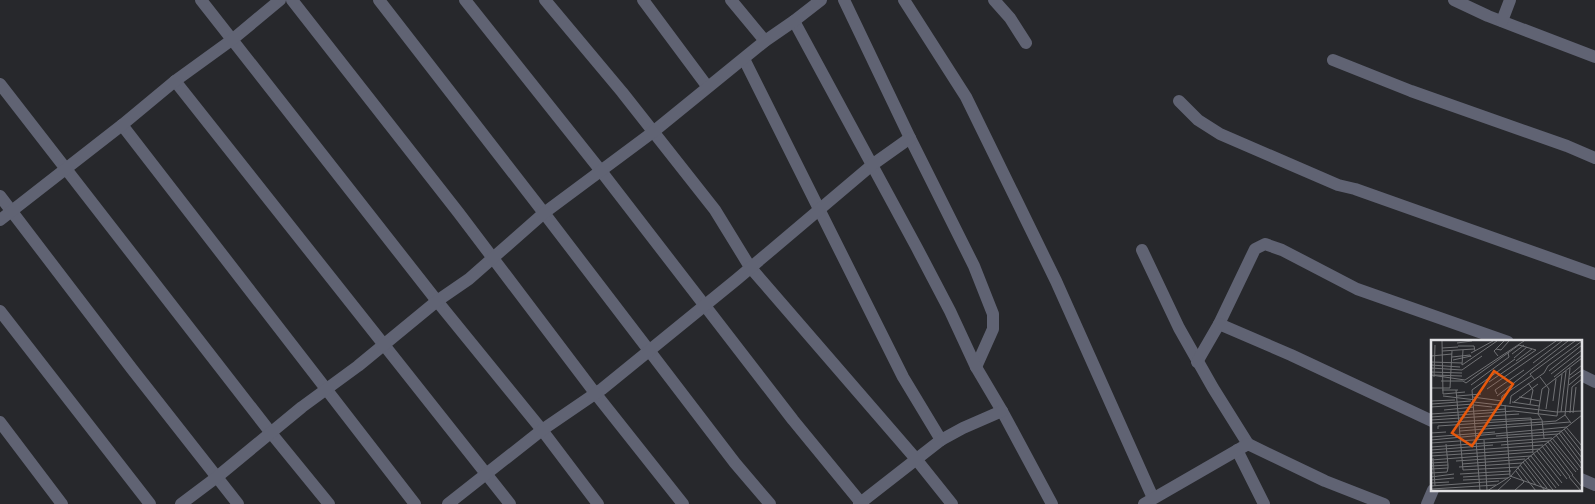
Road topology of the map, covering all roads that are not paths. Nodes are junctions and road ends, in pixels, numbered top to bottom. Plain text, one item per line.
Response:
1 (201, 0) edge
2 (280, 0) edge
3 (292, 0) edge
4 (379, 0) edge
5 (465, 0) edge
6 (545, 0) edge
7 (643, 0) edge
8 (731, 0) edge
9 (844, 0) edge
10 (904, 0) edge
11 (994, 0) edge
12 (1454, 0) edge
13 (1510, 0) edge
14 (817, 1) edge
15 (794, 21) junction
16 (1502, 21) junction
17 (233, 39) junction
18 (765, 41) junction
19 (1026, 42) dead end
20 (1595, 57) edge
21 (744, 59) junction
22 (1333, 60) dead end
23 (175, 82) junction
24 (0, 84) edge
25 (707, 86) junction
26 (1179, 101) dead end
27 (122, 125) junction
28 (653, 132) junction
29 (910, 138) junction
30 (1595, 158) edge
31 (872, 165) junction
32 (67, 168) junction
33 (601, 171) junction
34 (0, 196) edge
35 (820, 209) junction
36 (12, 211) junction
37 (544, 213) junction
38 (0, 220) edge
39 (1142, 250) dead end
40 (493, 257) junction
41 (750, 268) junction
42 (1595, 274) edge
43 (437, 301) junction
44 (705, 305) junction
45 (0, 310) edge
46 (1219, 324) junction
47 (1502, 340) edge
48 (384, 344) junction
49 (649, 351) junction
50 (1197, 362) junction
51 (976, 367) junction
52 (1582, 376) edge
53 (1595, 382) edge
54 (327, 388) junction
55 (595, 393) junction
56 (1002, 410) junction
57 (1431, 421) edge
58 (0, 422) edge
59 (542, 430) junction
60 (271, 432) junction
61 (941, 440) junction
62 (1242, 447) junction
63 (916, 459) junction
64 (487, 473) junction
65 (216, 477) junction
66 (1582, 479) edge
67 (1595, 484) edge
68 (1432, 492) edge
69 (1148, 501) edge
70 (861, 503) edge
71 (62, 504) edge
72 (150, 504) edge
73 (181, 504) edge
74 (238, 504) edge
75 (329, 504) edge
76 (415, 504) edge
77 (448, 504) edge
78 (510, 504) edge
79 (598, 504) edge
80 (684, 504) edge
81 (770, 504) edge
82 (952, 504) edge
83 (1052, 504) edge
84 (1264, 504) edge
85 (1384, 504) edge
86 (1427, 504) edge

1 - 17 street
2 - 17 street
3 - 40 street
4 - 37 street
5 - 33 street
6 - 28 street
7 - 25 street
8 - 18 street
9 - 29 street
10 - 69 street
11 - 19 street
12 - 16 street
13 - 16 street
14 - 15 street
15 - 18 street
15 - 31 street
16 - 20 street
17 - 23 street
17 - 43 street
18 - 21 street
21 - 25 street
21 - 35 street
22 - 30 street
23 - 27 street
23 - 48 street
24 - 32 street
25 - 28 street
26 - 42 street
27 - 32 street
27 - 54 street
28 - 33 street
28 - 41 street
29 - 31 street
29 - 51 street
31 - 35 street
31 - 51 street
32 - 36 street
32 - 60 street
33 - 37 street
33 - 44 street
34 - 36 street
35 - 41 street
35 - 61 street
36 - 38 street
36 - 65 street
37 - 40 street
37 - 49 street
39 - 50 street
40 - 43 street
40 - 55 street
41 - 44 street
41 - 63 street
43 - 48 street
43 - 59 street
44 - 49 street
44 - 70 street
45 - 72 street
46 - 47 street
46 - 50 street
46 - 57 street
48 - 54 street
48 - 64 street
49 - 55 street
49 - 81 street
50 - 62 street
51 - 56 street
52 - 53 street
54 - 60 street
54 - 76 street
55 - 59 street
55 - 80 street
56 - 61 street
56 - 83 street
58 - 71 street
59 - 64 street
59 - 79 street
60 - 65 street
60 - 75 street
61 - 63 street
62 - 69 street
62 - 84 street
62 - 85 street
63 - 70 street
63 - 82 street
64 - 77 street
64 - 78 street
65 - 73 street
65 - 74 street
66 - 67 street
68 - 86 street

